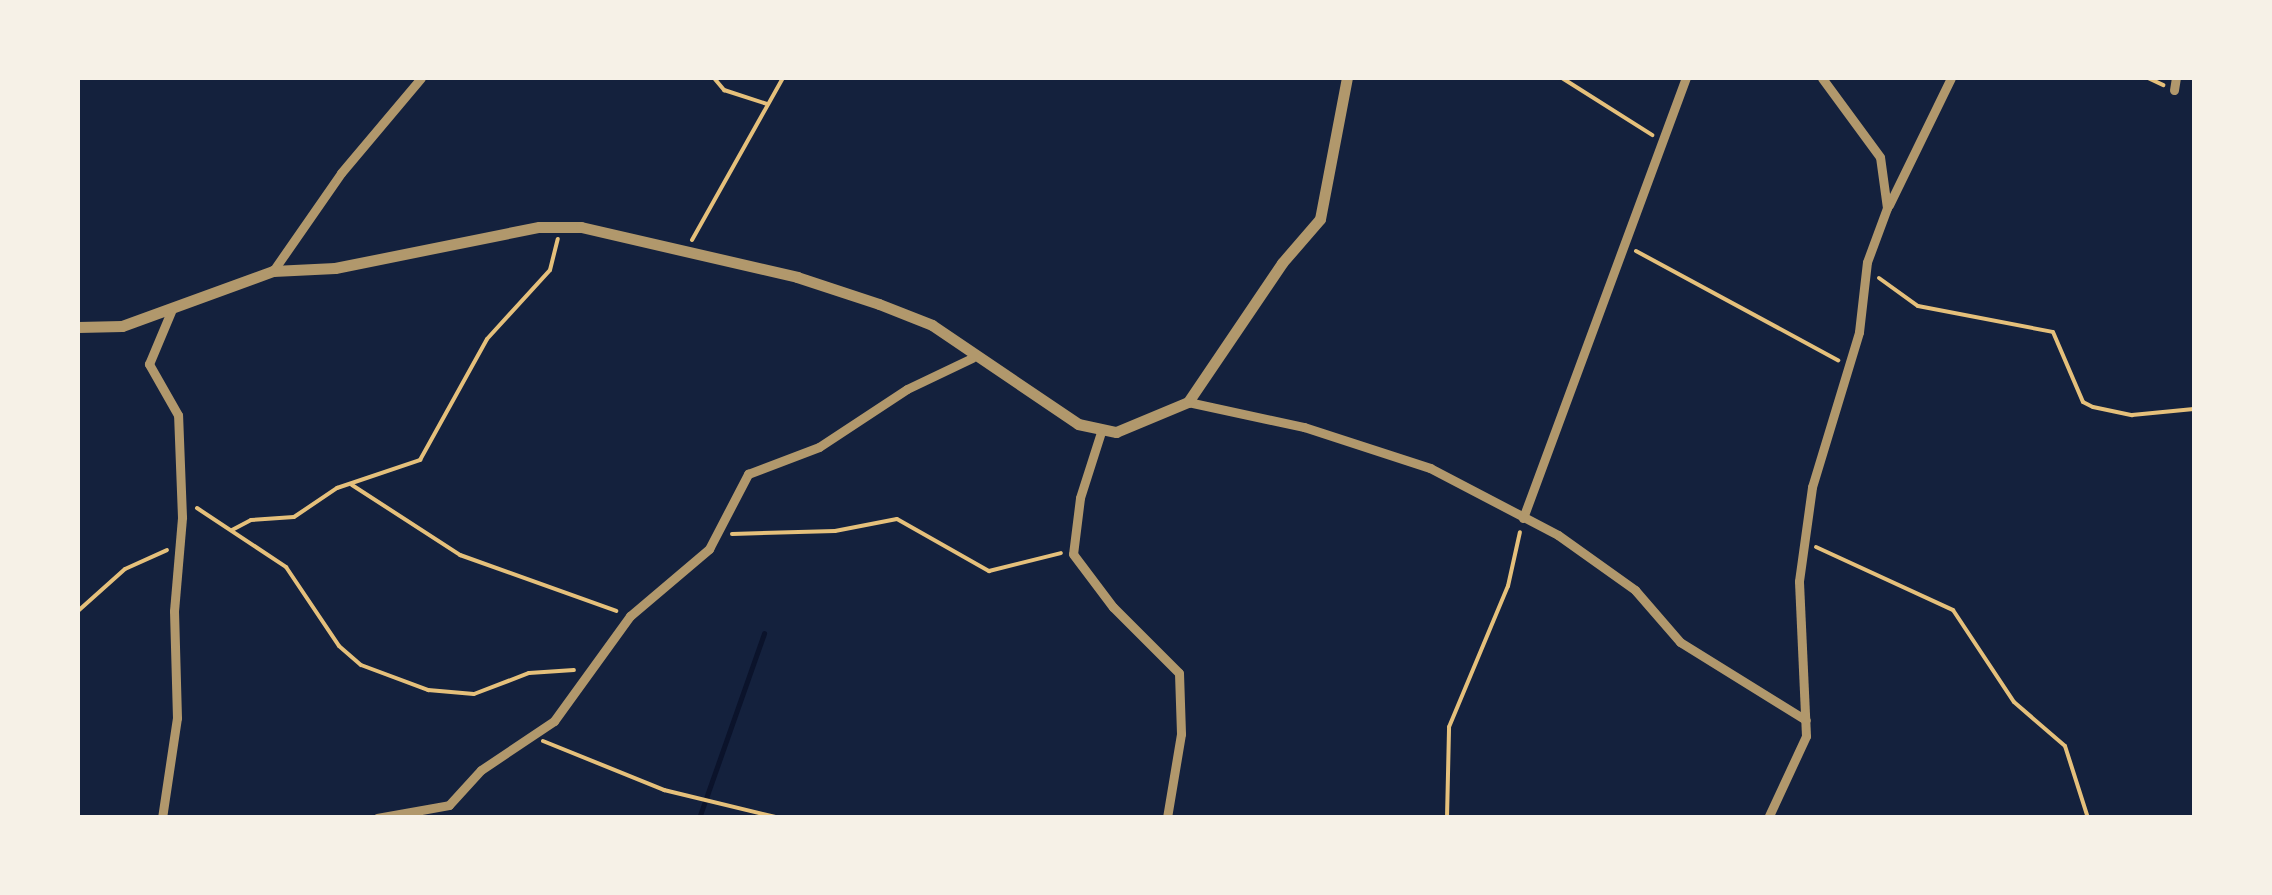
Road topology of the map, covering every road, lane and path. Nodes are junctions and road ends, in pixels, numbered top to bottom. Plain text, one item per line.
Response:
1 (421, 78) edge
2 (714, 78) edge
3 (783, 78) edge
4 (1347, 78) edge
5 (1562, 78) edge
6 (1686, 78) edge
7 (1822, 78) edge
8 (1952, 78) edge
9 (2176, 78) edge
10 (2174, 90) dead end
11 (767, 104) junction
12 (1661, 140) junction
13 (1888, 208) junction
14 (562, 227) junction
15 (1621, 248) junction
16 (681, 250) junction
17 (1867, 262) junction
18 (274, 271) junction
19 (172, 310) junction
20 (78, 327) edge
21 (972, 358) junction
22 (1849, 366) junction
23 (1188, 402) junction
24 (2194, 409) edge
25 (1101, 432) junction
26 (350, 484) junction
27 (178, 491) junction
28 (1522, 518) junction
29 (232, 530) junction
30 (722, 532) junction
31 (1805, 540) junction
32 (178, 541) junction
33 (1073, 554) junction
34 (78, 611) edge
35 (630, 616) junction
36 (595, 670) junction
37 (1806, 720) junction
38 (536, 734) junction
39 (162, 818) edge
40 (377, 818) edge
41 (780, 818) edge
42 (1167, 818) edge
43 (1447, 818) edge
44 (1768, 818) edge
45 (2088, 818) edge

1 - 18 street
2 - 11 path
3 - 11 path
4 - 23 street
5 - 12 path
6 - 12 street
7 - 13 street
8 - 13 street
9 - 10 street
11 - 16 path
12 - 15 street
13 - 17 street
14 - 16 street
14 - 18 street
14 - 26 path
15 - 22 path
15 - 28 street
16 - 21 street
17 - 22 street
17 - 24 path
18 - 19 street
19 - 20 street
19 - 27 street
21 - 25 street
21 - 30 street
22 - 31 street
23 - 25 street
23 - 28 street
25 - 33 street
26 - 29 path
26 - 35 path
27 - 29 path
27 - 32 street
28 - 37 street
28 - 43 path
29 - 36 path
30 - 33 path
30 - 35 street
31 - 37 street
31 - 45 path
32 - 34 path
32 - 39 street
33 - 42 street
35 - 36 street
36 - 38 street
37 - 44 street
38 - 40 street
38 - 41 path

